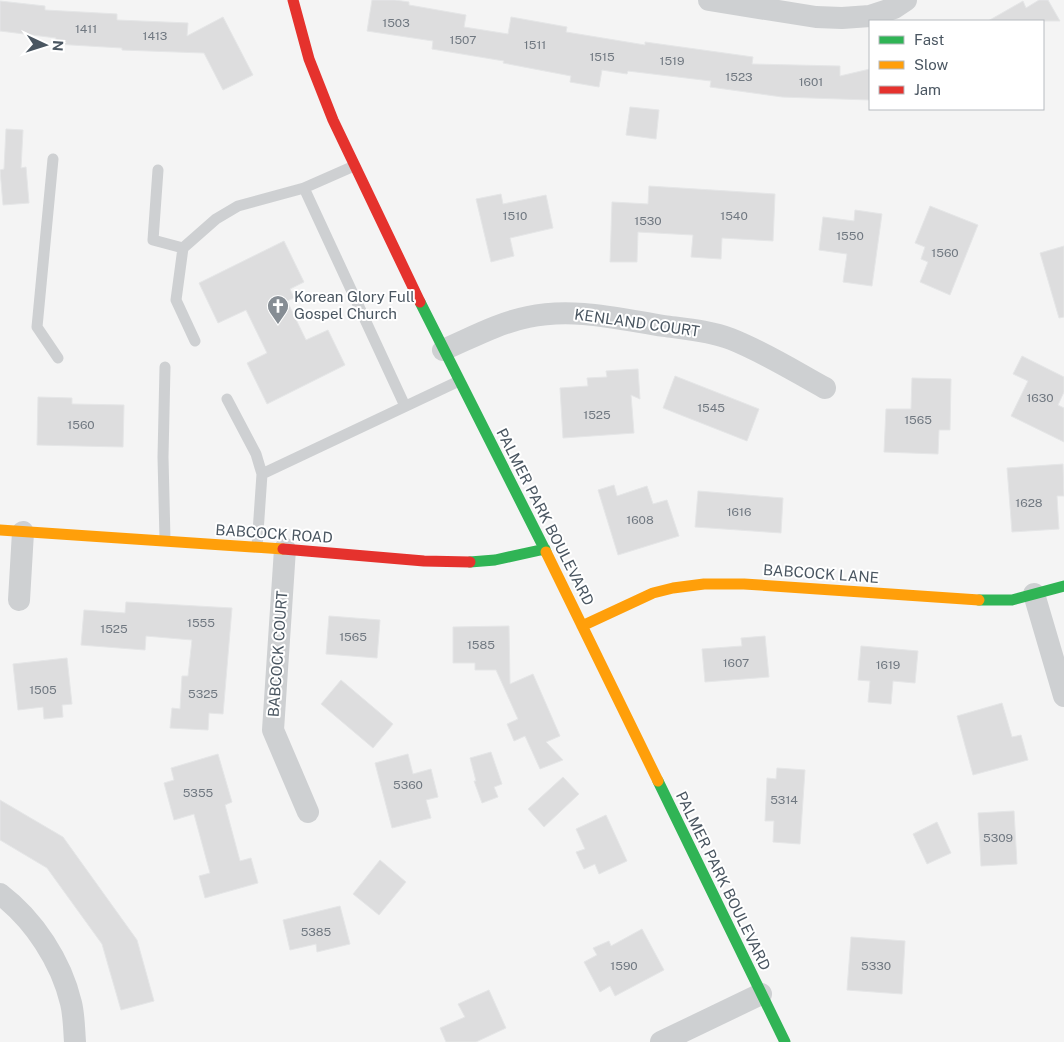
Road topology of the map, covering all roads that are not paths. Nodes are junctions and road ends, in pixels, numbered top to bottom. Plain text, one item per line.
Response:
1 (293, 0) edge
2 (709, 0) edge
3 (906, 0) edge
4 (53, 159) dead end
5 (354, 166) junction
6 (158, 170) dead end
7 (304, 188) junction
8 (183, 248) junction
9 (195, 341) dead end
10 (443, 350) junction
11 (58, 358) dead end
12 (165, 367) dead end
13 (459, 381) junction
14 (825, 388) dead end
15 (227, 399) dead end
16 (405, 406) junction
17 (262, 474) junction
18 (0, 530) edge
19 (24, 532) junction
20 (165, 541) junction
21 (257, 547) junction
22 (285, 549) junction
23 (545, 549) junction
24 (1064, 586) edge
25 (1034, 594) junction
26 (19, 600) dead end
27 (582, 626) junction
28 (1064, 696) edge
29 (308, 812) dead end
30 (0, 894) edge
31 (761, 994) junction
32 (76, 1042) edge
33 (661, 1042) edge
34 (785, 1042) edge

1 - 5 main road, PALMER PARK BOULEVARD
2 - 3 street
4 - 11 lane
5 - 7 lane
5 - 10 main road, PALMER PARK BOULEVARD
6 - 8 lane
7 - 8 lane
7 - 16 lane
8 - 9 lane
10 - 13 main road, PALMER PARK BOULEVARD
10 - 14 street, KENLAND COURT
12 - 20 lane
13 - 16 lane
13 - 23 main road, PALMER PARK BOULEVARD
15 - 17 lane
16 - 17 lane
17 - 21 lane
18 - 19 main road, BABCOCK ROAD
19 - 20 main road, BABCOCK ROAD
19 - 26 street
20 - 21 main road, BABCOCK ROAD
21 - 22 main road, BABCOCK ROAD
22 - 23 main road, BABCOCK ROAD
22 - 29 street, BABCOCK COURT
23 - 27 main road, PALMER PARK BOULEVARD
24 - 25 main road, BABCOCK LANE
25 - 27 main road, BABCOCK LANE
25 - 28 street
27 - 31 main road, PALMER PARK BOULEVARD
30 - 32 street
31 - 33 street
31 - 34 main road, PALMER PARK BOULEVARD

